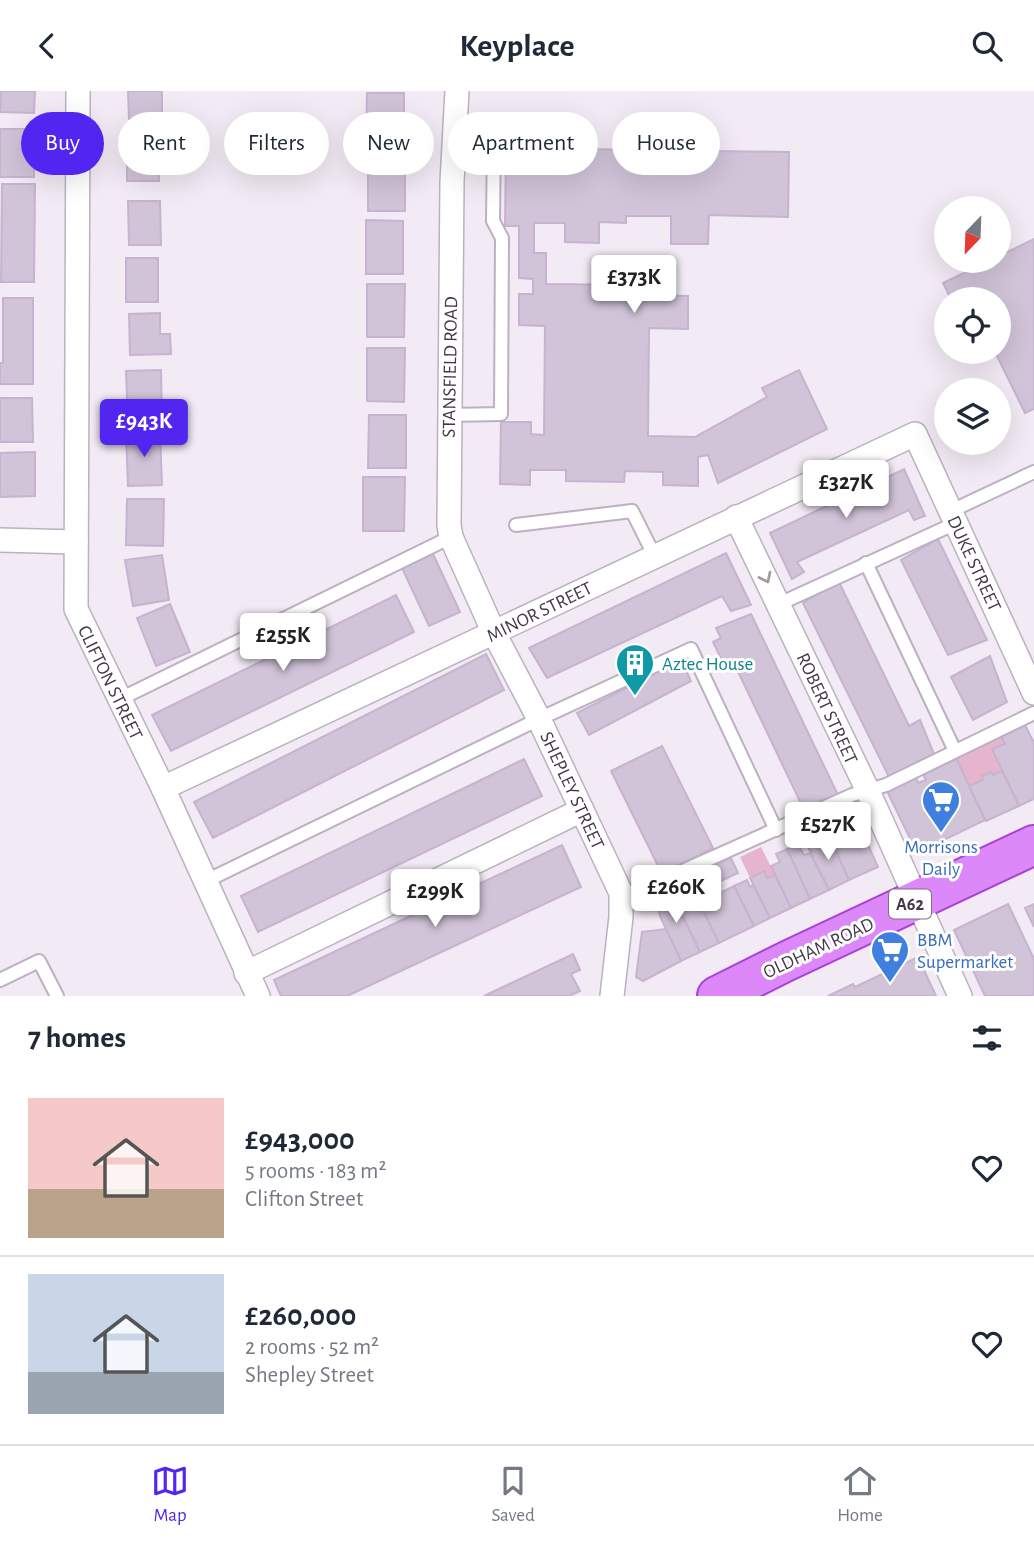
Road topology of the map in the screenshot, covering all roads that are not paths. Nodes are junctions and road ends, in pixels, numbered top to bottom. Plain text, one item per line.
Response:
1 (78, 91) edge
2 (457, 91) edge
3 (494, 175) edge
4 (448, 415) junction
5 (915, 434) joint
6 (1034, 472) edge
7 (736, 517) junction
8 (953, 517) junction
9 (516, 525) dead end
10 (451, 537) junction
11 (0, 540) edge
12 (76, 542) junction
13 (654, 555) junction
14 (866, 563) junction
15 (779, 604) junction
16 (494, 633) junction
17 (1034, 692) edge
18 (120, 699) junction
19 (1034, 713) edge
20 (540, 719) junction
21 (955, 751) junction
22 (163, 788) junction
23 (868, 791) junction
24 (582, 810) junction
25 (776, 830) junction
26 (1034, 845) edge
27 (206, 881) junction
28 (621, 893) junction
29 (915, 901) junction
30 (246, 973) junction
31 (0, 980) edge
32 (57, 996) edge
33 (258, 996) edge
34 (612, 996) edge
35 (717, 996) edge
36 (960, 996) edge

1 - 12 street, CLIFTON STREET
2 - 4 street, STANSFIELD ROAD
3 - 4 lane
4 - 10 street, STANSFIELD ROAD
5 - 7 street, MINOR STREET
5 - 8 street, DUKE STREET
6 - 8 lane
7 - 13 street, MINOR STREET
7 -> 15 street, ROBERT STREET
8 - 14 lane
8 - 17 street, DUKE STREET
9 - 13 lane
10 - 16 street, STANSFIELD ROAD
10 - 18 lane
11 - 12 street
12 - 18 street, CLIFTON STREET
13 - 16 street, MINOR STREET
14 - 15 lane
14 - 21 lane
15 - 23 street, ROBERT STREET
16 - 20 street, SHEPLEY STREET
16 - 22 street, MINOR STREET
18 - 22 street, CLIFTON STREET
19 - 21 lane
20 - 24 street, SHEPLEY STREET
20 - 25 lane
20 - 27 lane
21 - 23 lane
22 - 27 street, CLIFTON STREET
23 - 25 lane
23 - 29 street, ROBERT STREET
24 - 28 street, SHEPLEY STREET
24 - 30 street
25 - 28 lane
26 - 29 highway, OLDHAM ROAD / A62
27 - 30 street, CLIFTON STREET
28 - 34 street, SHEPLEY STREET
29 - 35 highway, OLDHAM ROAD / A62
29 - 36 street, ROBERT STREET
30 - 33 street, CLIFTON STREET
31 - 32 lane

